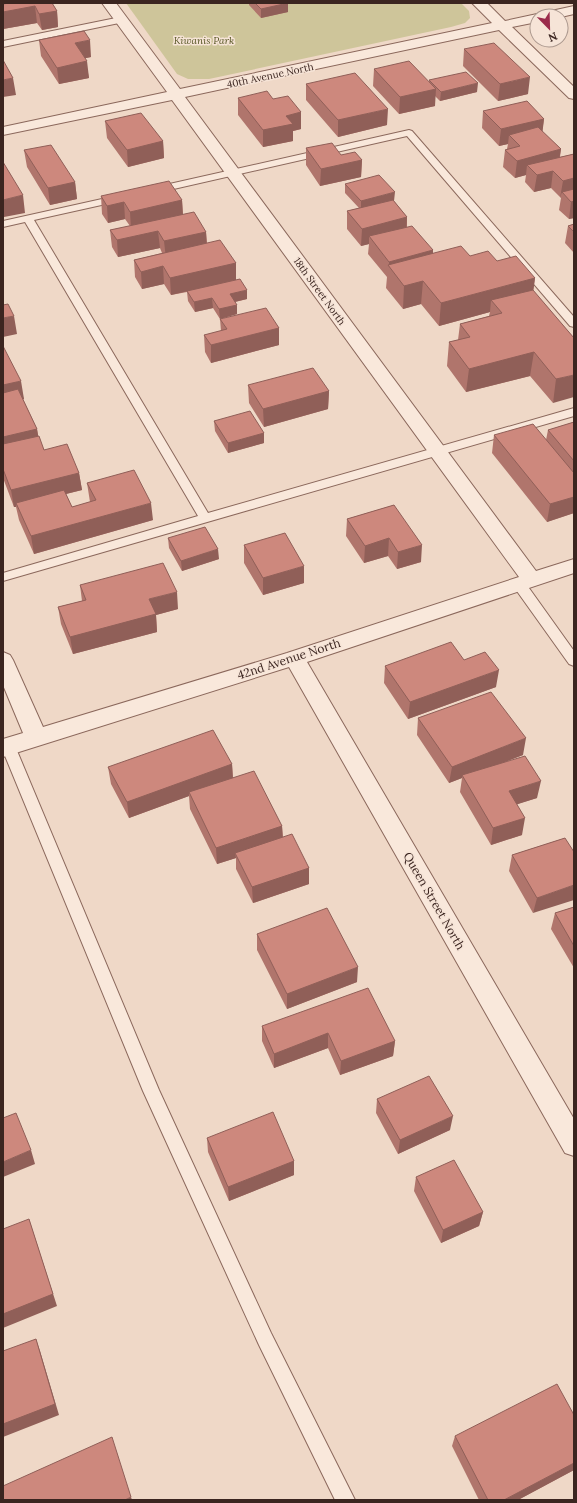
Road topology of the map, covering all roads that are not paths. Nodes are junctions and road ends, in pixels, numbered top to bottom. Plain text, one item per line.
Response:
1 (109, 3) edge
2 (479, 3) edge
3 (121, 20) junction
4 (529, 20) edge
5 (502, 26) junction
6 (3, 44) edge
7 (175, 95) junction
8 (574, 95) edge
9 (3, 132) edge
10 (233, 173) junction
11 (149, 192) edge
12 (127, 197) edge
13 (28, 219) junction
14 (3, 224) edge
15 (574, 324) edge
16 (574, 412) edge
17 (437, 450) junction
18 (205, 518) junction
19 (574, 566) edge
20 (3, 577) edge
21 (525, 582) junction
22 (294, 658) junction
23 (3, 660) edge
24 (574, 661) edge
25 (36, 737) junction
26 (6, 747) edge
27 (574, 1144) edge
28 (345, 1500) edge

1 - 3 street, 18th Street North
2 - 5 street
3 - 6 lane
3 - 7 street, 18th Street North
4 - 5 street, 40th Avenue North
5 - 7 street, 40th Avenue North
5 - 8 street
7 - 9 street, 40th Avenue North
7 - 10 street, 18th Street North
10 - 11 lane
10 - 15 lane
10 - 17 street, 18th Street North
12 - 13 lane
13 - 14 lane
13 - 18 lane
16 - 17 lane
17 - 18 lane
17 - 21 street, 18th Street North
18 - 20 lane
19 - 21 street, 42nd Avenue North
21 - 22 street, 42nd Avenue North
21 - 24 lane
22 - 25 street, 42nd Avenue North
22 - 27 street, Queen Street North
23 - 25 street
25 - 26 street, 42nd Avenue North
26 - 28 lane

